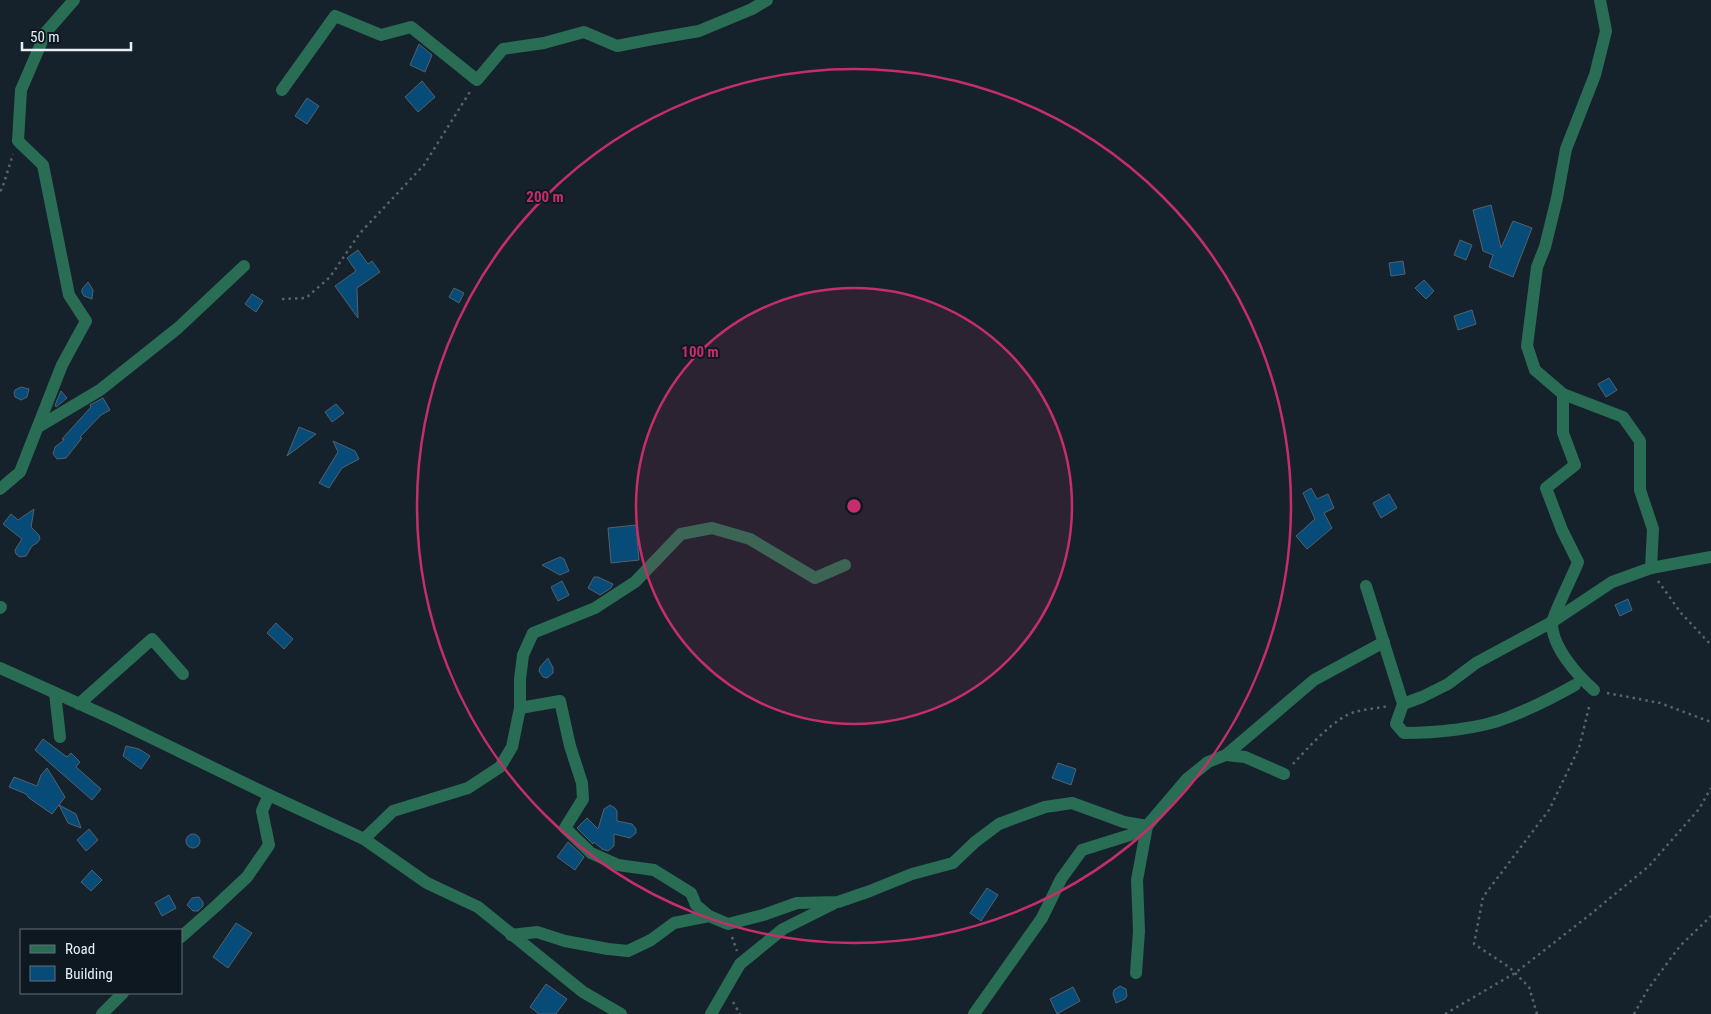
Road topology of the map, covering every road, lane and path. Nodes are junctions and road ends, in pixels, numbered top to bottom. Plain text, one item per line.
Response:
1 (74, 0) edge
2 (767, 0) edge
3 (1600, 0) edge
4 (477, 80) junction
5 (282, 90) dead end
6 (18, 141) junction
7 (0, 191) edge
8 (244, 266) dead end
9 (282, 299) dead end
10 (1563, 394) junction
11 (38, 427) junction
12 (0, 489) edge
13 (1711, 556) edge
14 (846, 565) dead end
15 (1651, 568) junction
16 (1366, 586) dead end
17 (1552, 622) junction
18 (1384, 642) junction
19 (1711, 645) edge
20 (0, 668) edge
21 (183, 674) dead end
22 (1575, 685) joint
23 (1594, 690) joint
24 (55, 693) junction
25 (79, 704) junction
26 (1403, 704) junction
27 (520, 708) junction
28 (1711, 722) edge
29 (60, 737) dead end
30 (1226, 755) junction
31 (1284, 774) joint
32 (1711, 788) edge
33 (269, 795) junction
34 (1147, 826) junction
35 (364, 839) junction
36 (838, 902) junction
37 (709, 916) junction
38 (1711, 916) edge
39 (728, 924) junction
40 (511, 935) junction
41 (182, 936) edge
42 (740, 964) junction
43 (1515, 972) junction
44 (1136, 973) dead end
45 (122, 994) edge
46 (102, 1014) edge
47 (621, 1014) edge
48 (711, 1014) edge
49 (974, 1014) edge
50 (1445, 1014) edge
51 (1537, 1014) edge
52 (1634, 1014) edge

1 - 6 street
2 - 4 street
3 - 10 street
4 - 5 street
4 - 9 path
6 - 7 path
6 - 11 street
8 - 11 street
10 - 15 street
10 - 17 street
11 - 12 street
13 - 15 street
14 - 27 street
15 - 17 street
15 - 19 path
16 - 18 street
17 - 23 street
17 - 26 street
18 - 26 street
18 - 30 street
20 - 24 street
21 - 25 street
22 - 26 street
22 - 43 path
23 - 28 path
24 - 25 street
24 - 29 street
25 - 33 street
26 - 31 path
27 - 35 street
27 - 37 street
30 - 31 street
30 - 34 street
32 - 43 path
33 - 35 street
33 - 41 street
34 - 36 street
34 - 44 street
34 - 49 street
35 - 40 street
36 - 39 street
36 - 42 street
37 - 39 street
37 - 40 street
38 - 52 path
39 - 42 path
40 - 47 street
42 - 48 street
43 - 50 path
43 - 51 path
45 - 46 street

